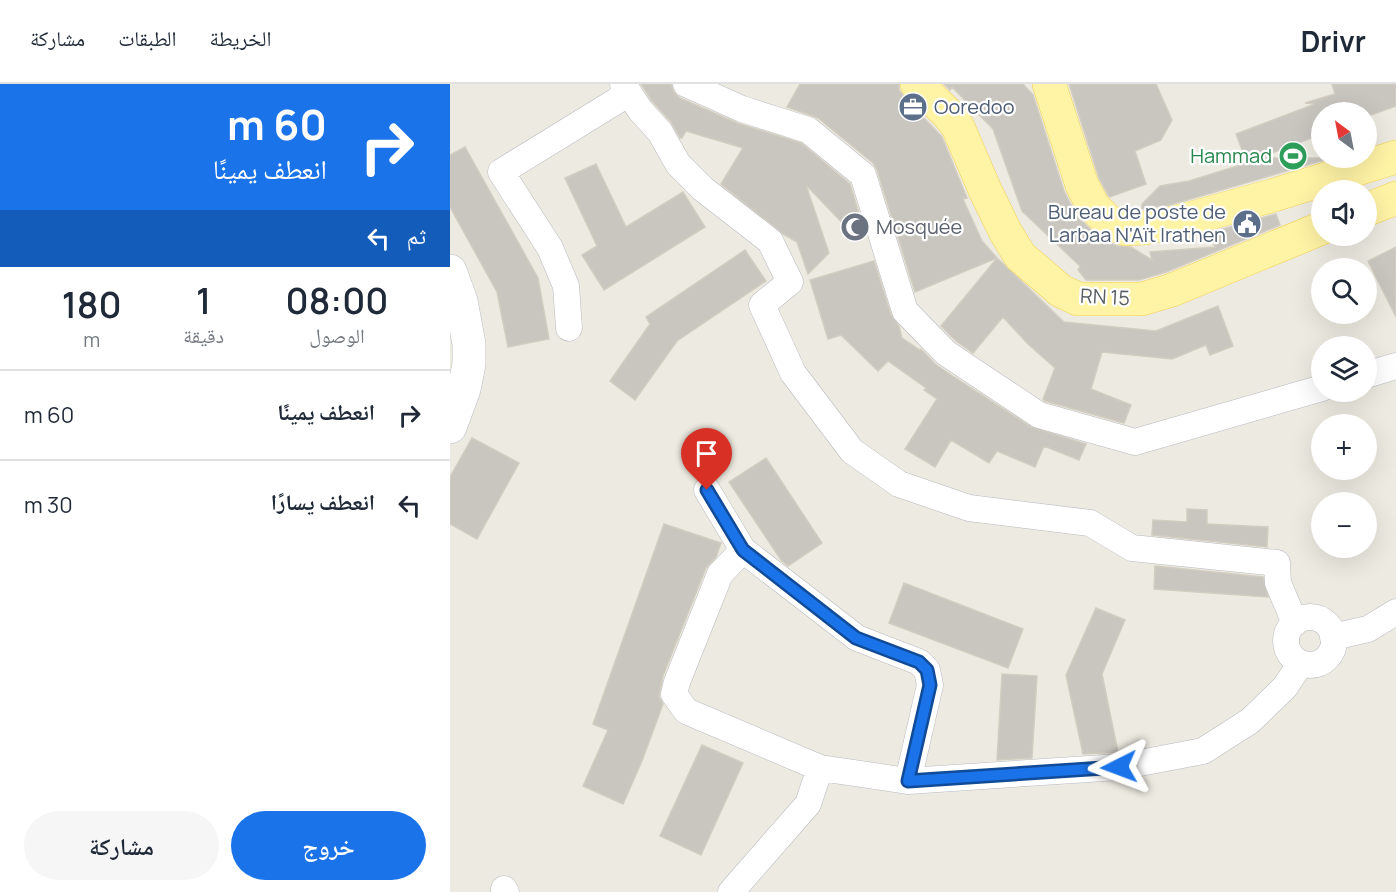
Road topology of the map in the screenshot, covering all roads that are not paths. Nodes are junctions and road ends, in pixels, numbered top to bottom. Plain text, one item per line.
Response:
1 (686, 84) edge
2 (917, 84) edge
3 (1050, 85) edge
4 (625, 88) edge
5 (1396, 157) edge
6 (1396, 198) edge
7 (1377, 206) edge
8 (1311, 233) edge
9 (450, 271) edge
10 (569, 328) dead end
11 (1396, 366) edge
12 (1377, 372) edge
13 (1311, 391) edge
14 (450, 427) edge
15 (707, 490) dead end
16 (743, 550) junction
17 (1396, 612) edge
18 (1294, 623) junction
19 (1333, 637) junction
20 (1301, 663) junction
21 (820, 768) junction
22 (908, 781) junction
23 (732, 892) edge

1 - 13 street
2 - 8 main road, RN 15
3 - 5 main road
4 - 10 street
4 - 18 street
6 - 7 main road
9 - 14 main road
11 - 12 street
15 - 16 street
16 - 21 street
16 - 22 street
17 - 19 street
18 - 19 street
18 - 20 street
19 - 20 street
20 - 22 street
21 - 22 street
21 - 23 street

